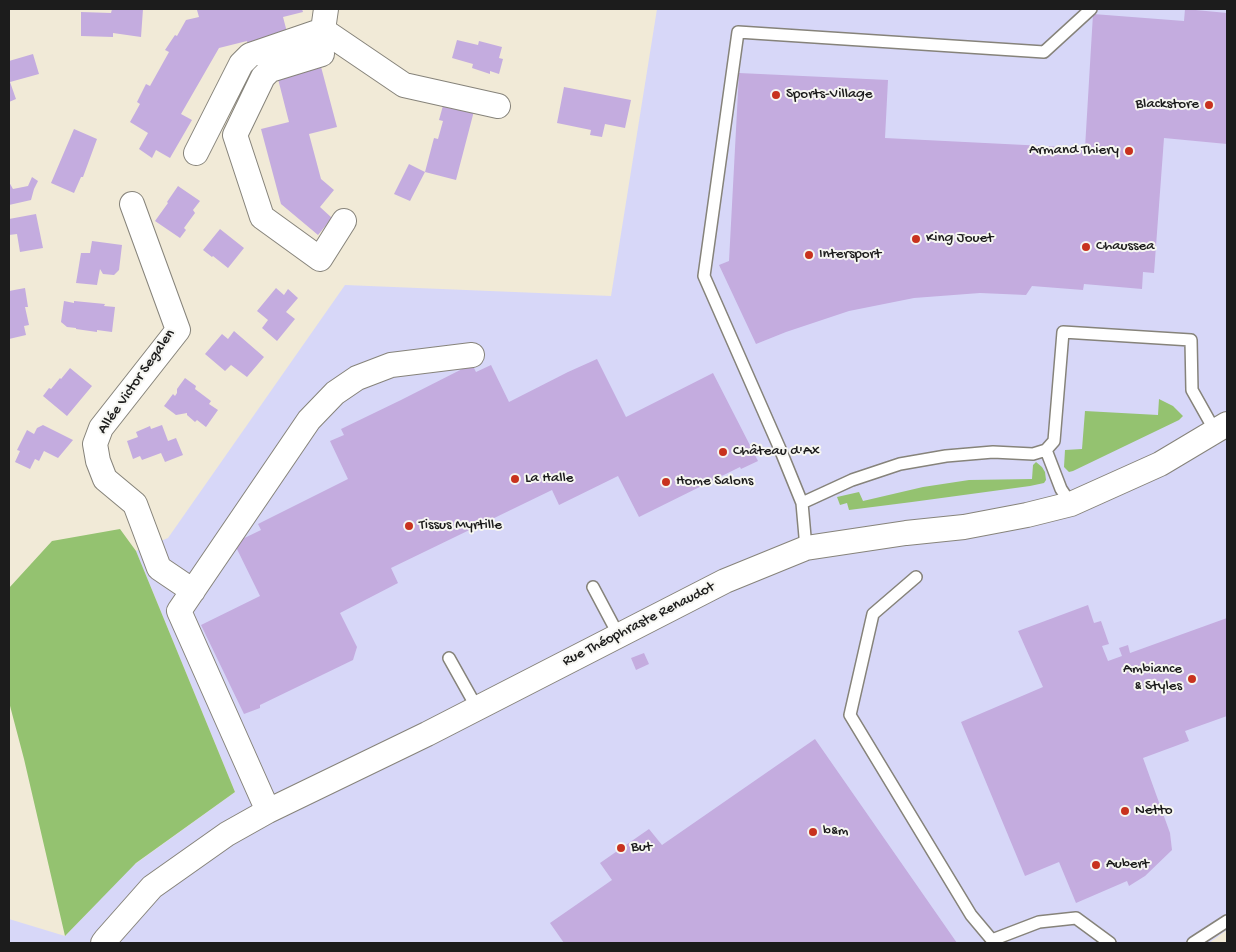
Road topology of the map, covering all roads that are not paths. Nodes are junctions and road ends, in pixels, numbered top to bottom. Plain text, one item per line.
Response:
1 (1091, 9) edge
2 (323, 24) edge
3 (498, 106) dead end
4 (196, 153) dead end
5 (132, 204) dead end
6 (344, 221) dead end
7 (472, 355) dead end
8 (1221, 428) edge
9 (1046, 450) junction
10 (802, 503) junction
11 (1072, 504) junction
12 (806, 548) junction
13 (916, 577) dead end
14 (593, 587) dead end
15 (193, 591) junction
16 (619, 636) junction
17 (449, 658) dead end
18 (477, 708) junction
19 (268, 811) junction
20 (1227, 921) edge
21 (992, 942) edge
22 (103, 943) edge
23 (1110, 943) edge
24 (1193, 943) edge

1 - 10 lane
2 - 3 street
2 - 4 street
2 - 6 street
5 - 15 street, Allée Victor Segalen
7 - 15 street
8 - 9 lane
8 - 11 street, Rue Théophraste Renaudot
9 - 10 lane
9 - 11 lane
10 - 12 lane
11 - 12 street, Rue Théophraste Renaudot
12 - 16 street, Rue Théophraste Renaudot
13 - 21 lane
14 - 16 lane
15 - 19 street
16 - 18 street, Rue Théophraste Renaudot
17 - 18 lane
18 - 19 street, Rue Théophraste Renaudot
19 - 22 street, Rue Théophraste Renaudot
20 - 24 lane
21 - 23 lane

